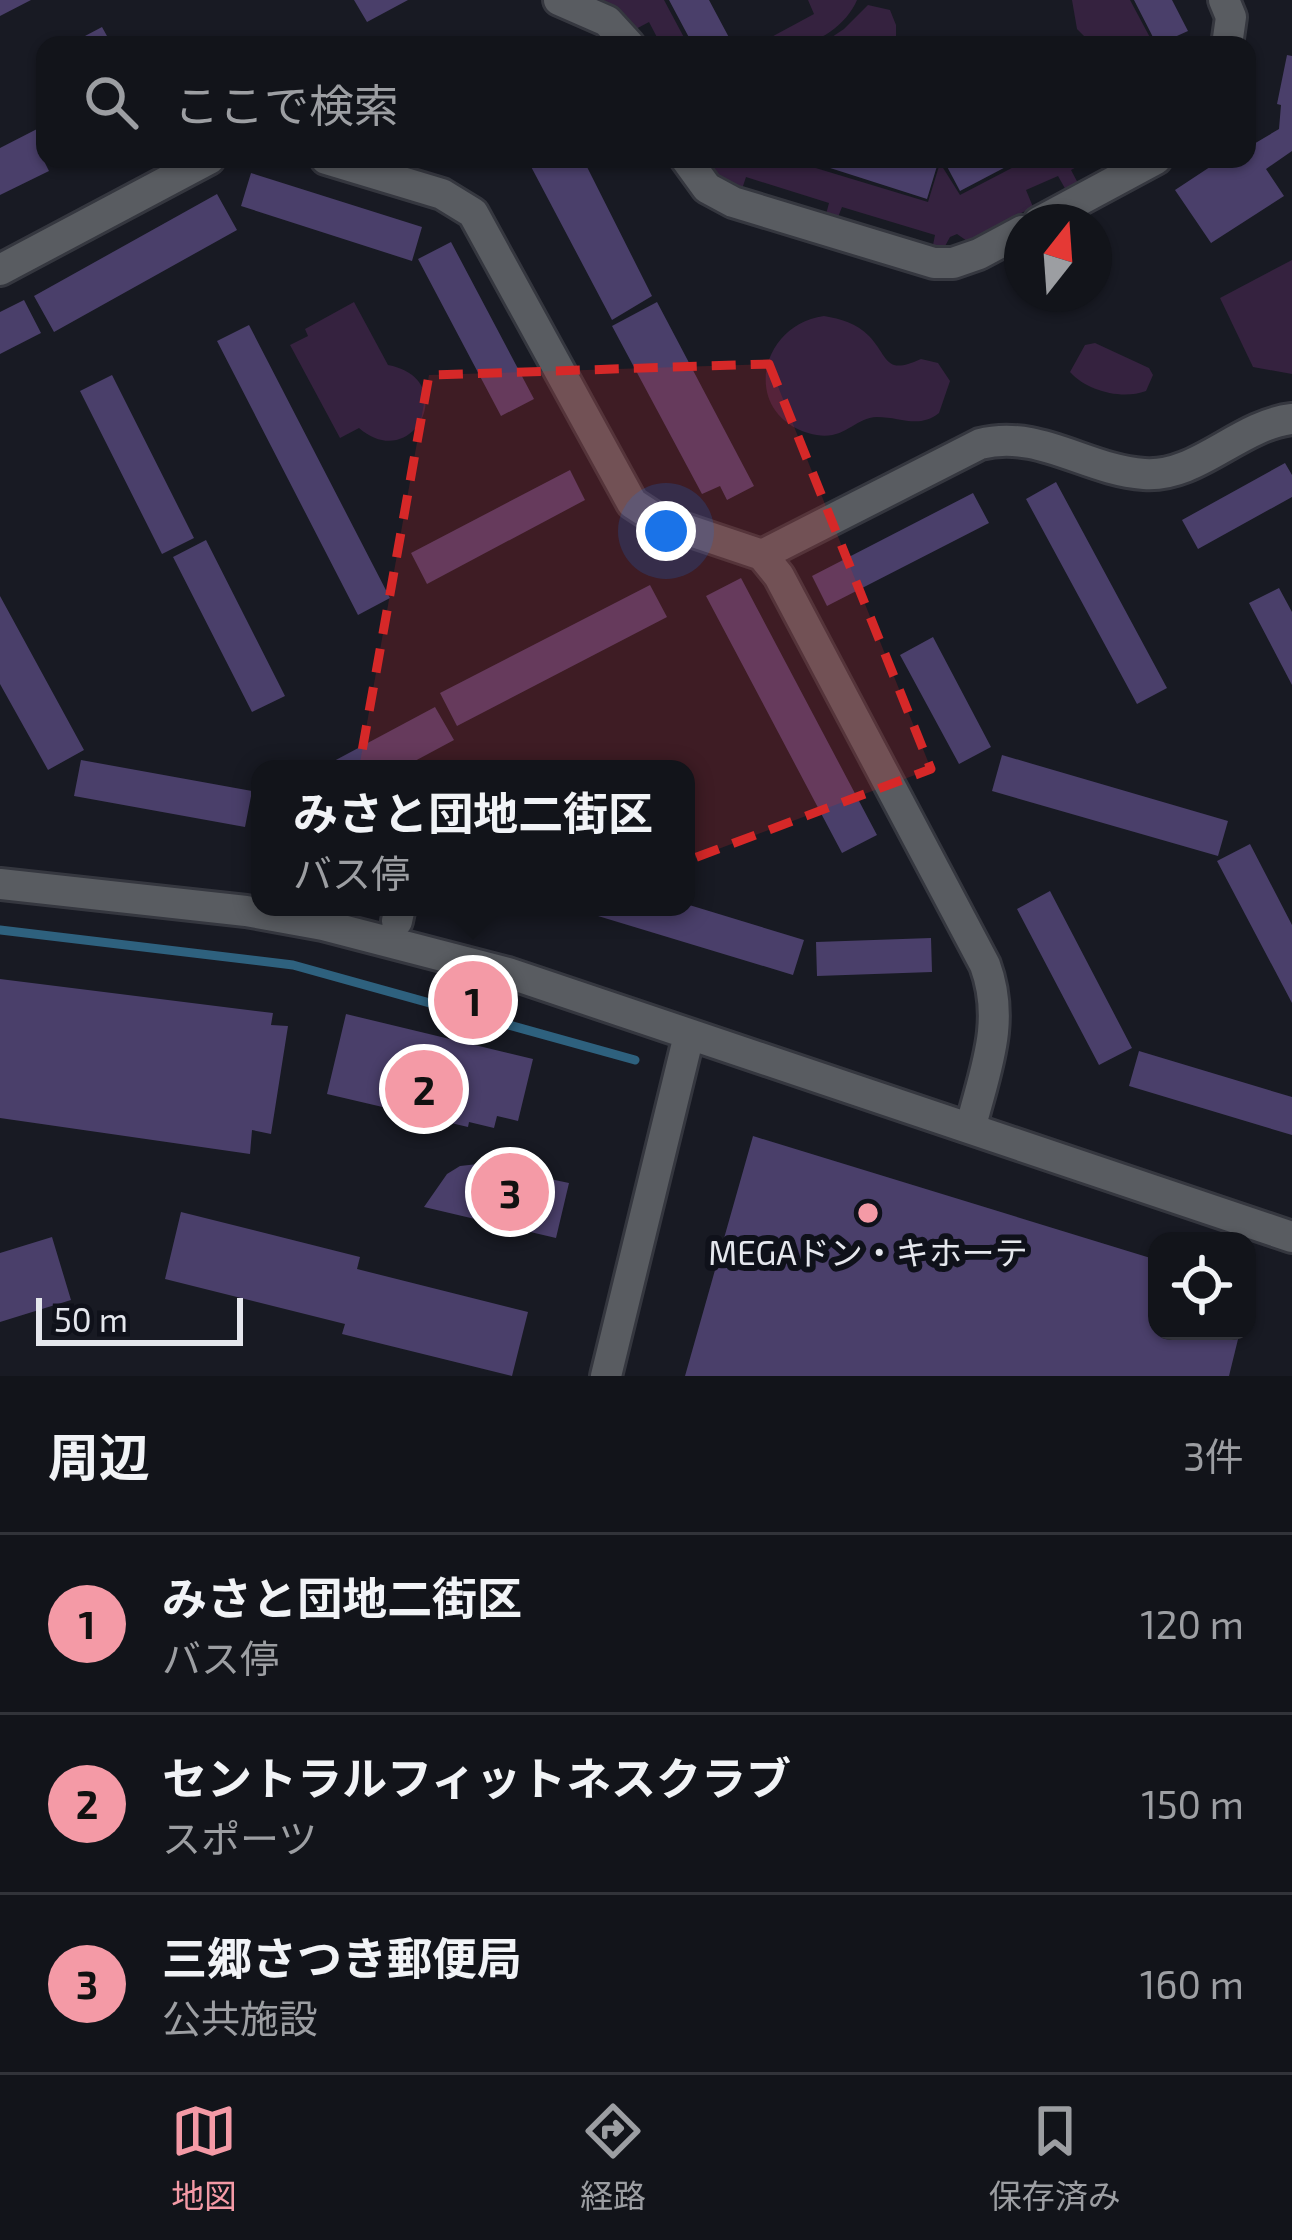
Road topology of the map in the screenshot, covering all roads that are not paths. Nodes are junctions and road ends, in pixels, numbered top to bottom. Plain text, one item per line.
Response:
1 (559, 0) edge
2 (1224, 0) edge
3 (620, 36) edge
4 (1228, 36) edge
5 (192, 168) edge
6 (356, 168) edge
7 (693, 168) edge
8 (1139, 168) edge
9 (1072, 204) edge
10 (1004, 241) edge
11 (0, 270) edge
12 (1292, 419) edge
13 (762, 555) junction
14 (0, 884) edge
15 (251, 914) edge
16 (266, 916) edge
17 (689, 1035) junction
18 (971, 1126) junction
19 (1292, 1237) edge
20 (606, 1376) edge

1 - 3 street
2 - 4 street
5 - 11 street
6 - 13 street
7 - 10 street
8 - 9 street
12 - 13 street
13 - 18 street
14 - 15 street
16 - 17 street
17 - 18 street
17 - 20 street
18 - 19 street

